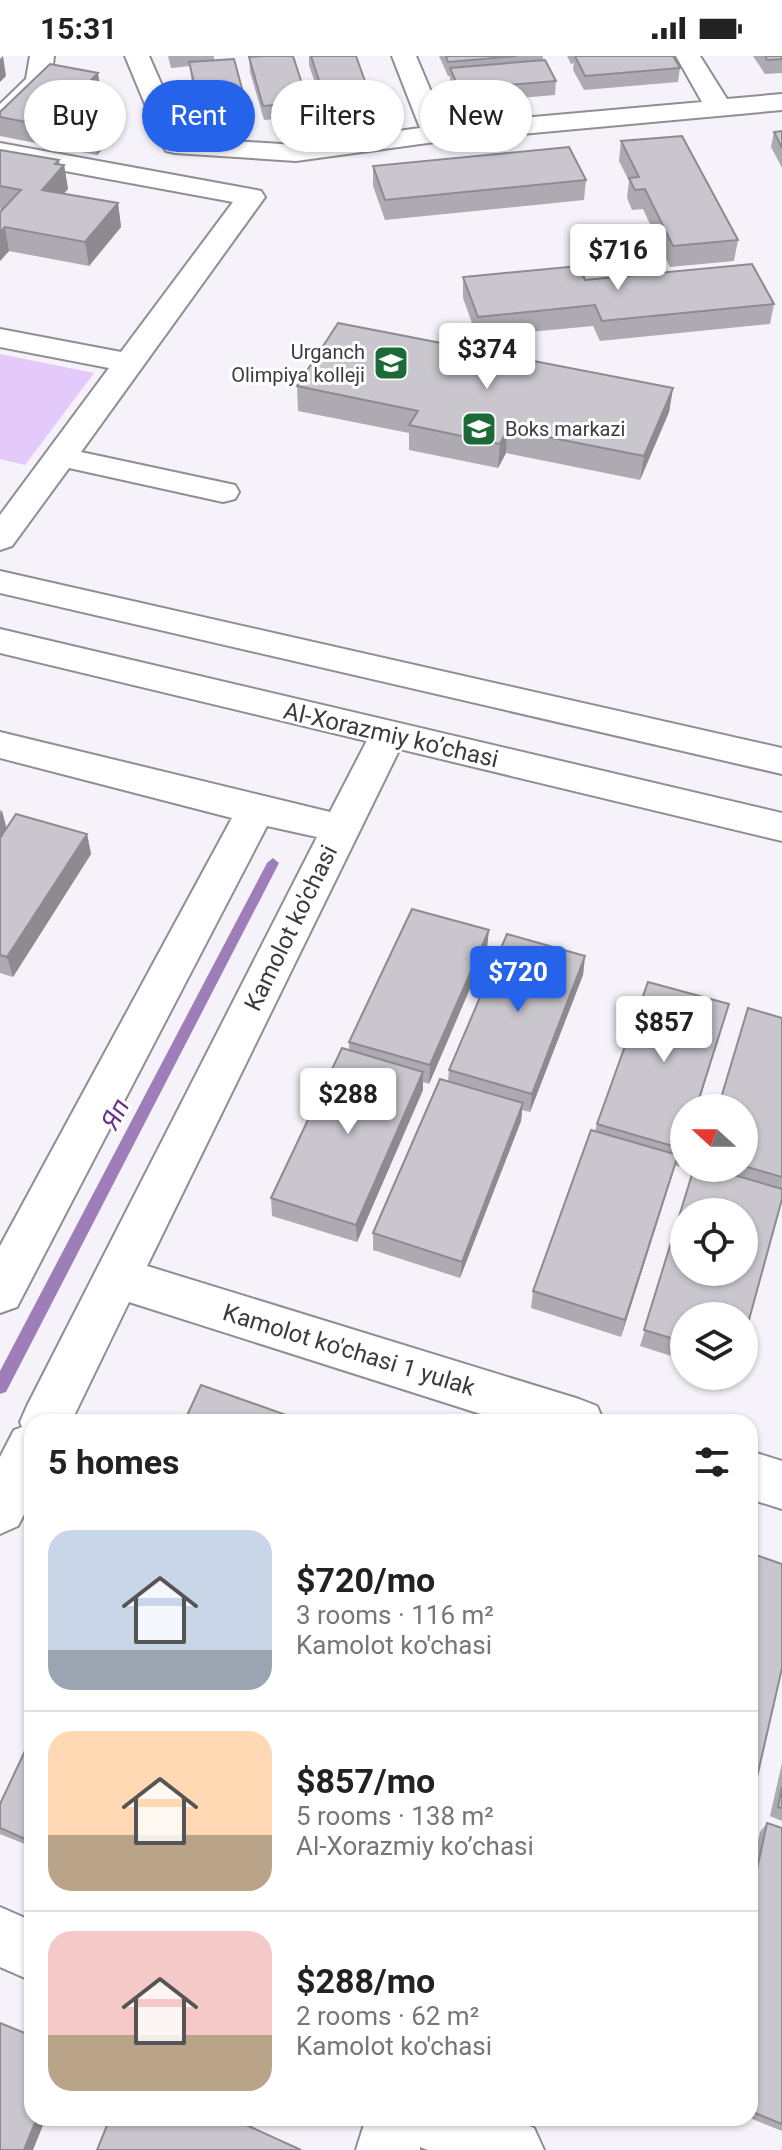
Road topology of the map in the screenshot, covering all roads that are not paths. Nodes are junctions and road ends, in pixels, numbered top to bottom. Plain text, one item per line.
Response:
1 (137, 56) edge
2 (404, 56) edge
3 (688, 56) edge
4 (41, 62) edge
5 (13, 64) dead end
6 (420, 96) edge
7 (782, 102) edge
8 (719, 108) junction
9 (0, 119) edge
10 (532, 125) edge
11 (420, 136) edge
12 (0, 151) edge
13 (0, 338) edge
14 (129, 363) junction
15 (61, 457) junction
16 (223, 492) dead end
17 (0, 539) edge
18 (0, 582) edge
19 (0, 641) edge
20 (388, 734) junction
21 (0, 745) edge
22 (782, 761) edge
23 (256, 810) junction
24 (782, 827) edge
25 (340, 828) junction
26 (12, 1247) edge
27 (118, 1278) junction
28 (0, 1292) edge
29 (49, 1414) edge
30 (553, 1414) edge
31 (24, 1462) edge
32 (758, 1478) edge
33 (782, 1485) edge
34 (0, 1509) edge
35 (0, 1937) edge
36 (24, 1948) edge
37 (395, 2126) edge
38 (448, 2126) edge
39 (388, 2150) edge
40 (512, 2150) edge

1 - 11 street
2 - 6 street
3 - 8 street
4 - 5 street
4 - 9 street
7 - 8 street
8 - 10 street
12 - 14 street
13 - 14 street
14 - 15 street
15 - 16 street
15 - 17 street
18 - 22 street
19 - 20 street, Al-Xorazmiy ko’chasi
20 - 24 street, Al-Xorazmiy ko’chasi
20 - 25 street
21 - 23 street, Kamolot ko'chasi
23 - 25 street, Kamolot ko'chasi
23 - 26 street
25 - 27 street, Kamolot ko'chasi
26 - 28 street
27 - 29 street, Kamolot ko'chasi
27 - 30 street, Kamolot ko'chasi 1 yulak
31 - 34 street
32 - 33 street
35 - 36 street
37 - 39 street
38 - 40 street

